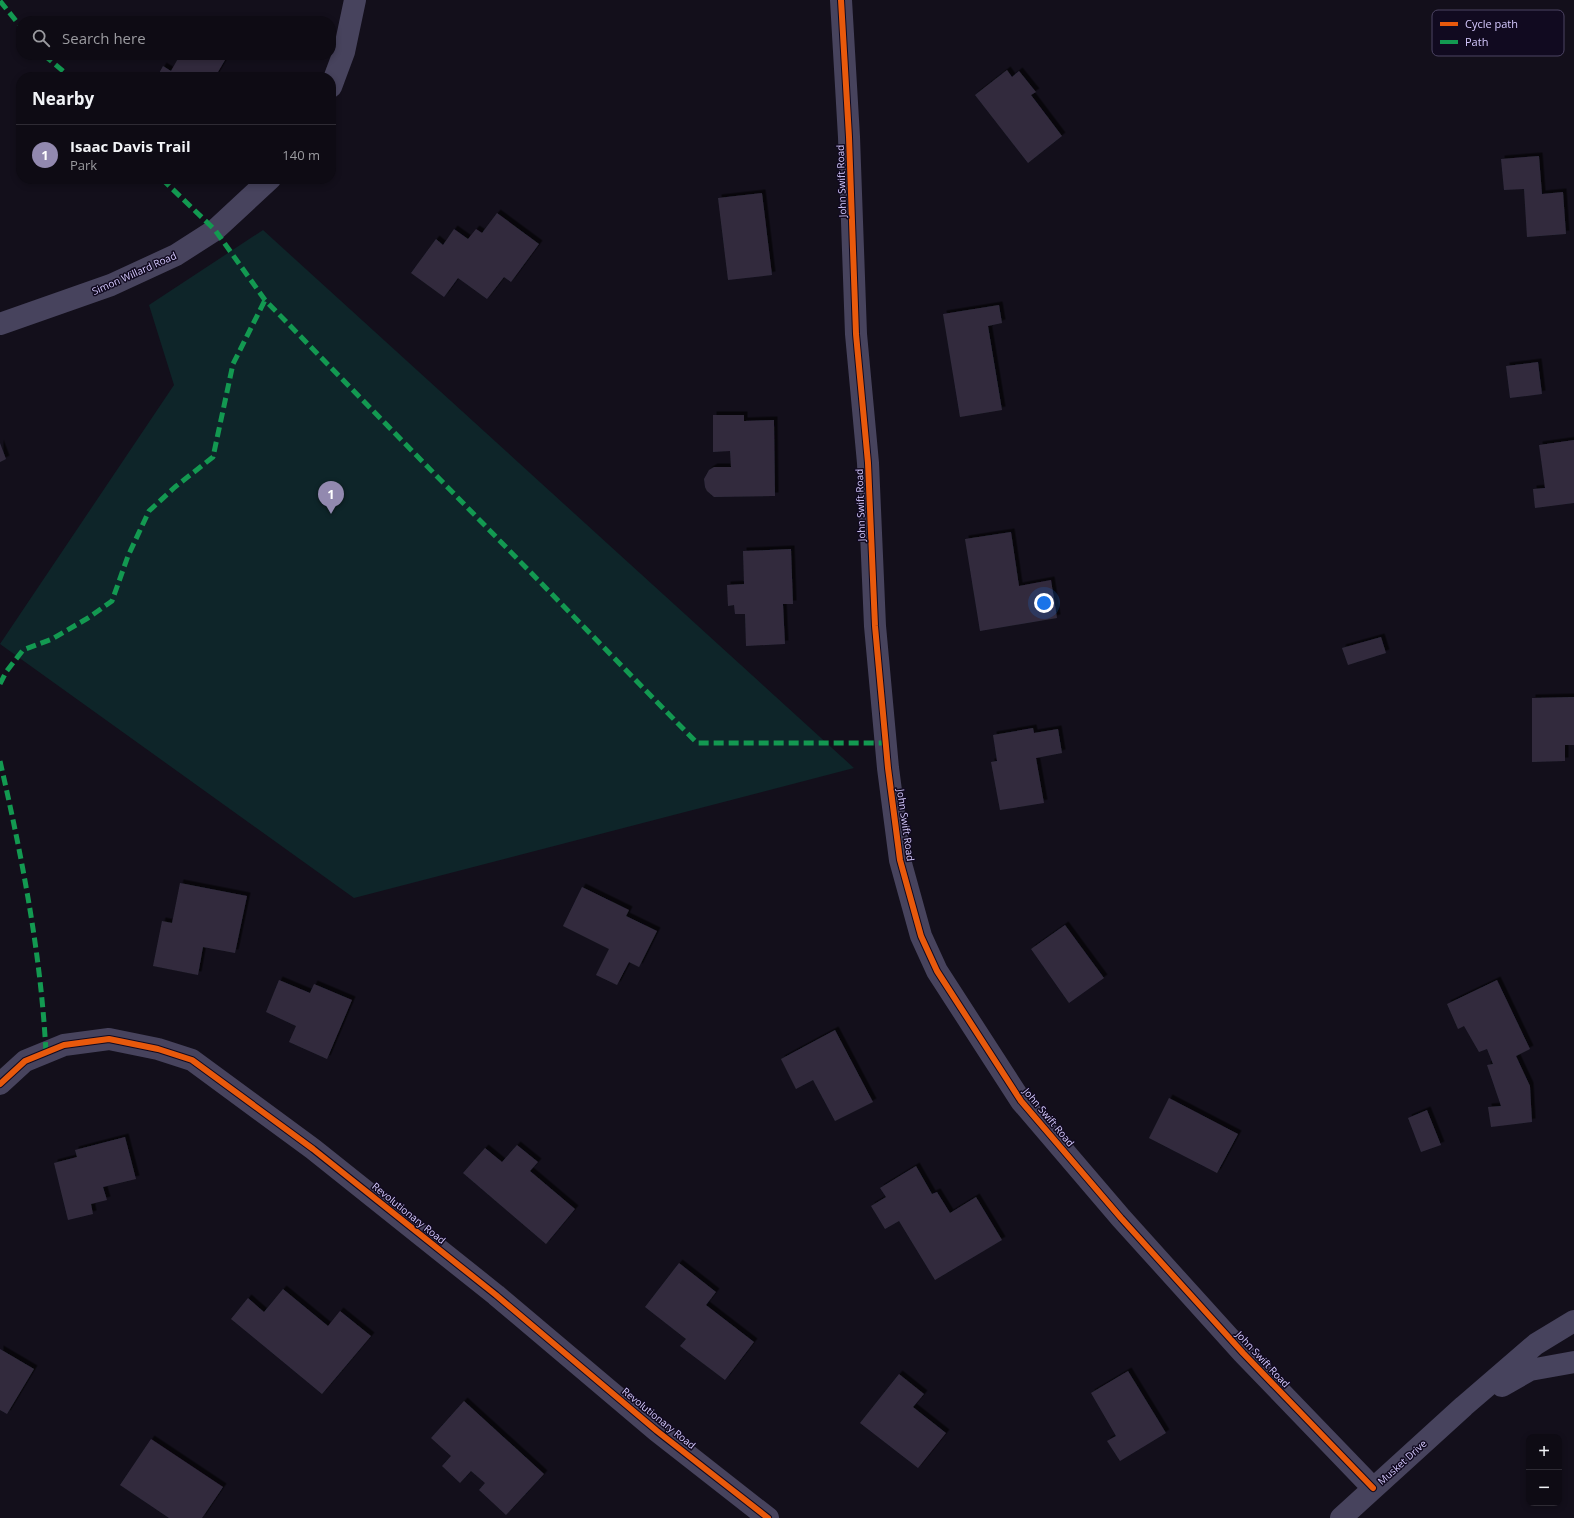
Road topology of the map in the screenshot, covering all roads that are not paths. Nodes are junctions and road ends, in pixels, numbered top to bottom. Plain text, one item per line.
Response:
1 (355, 0) edge
2 (841, 0) edge
3 (336, 74) edge
4 (265, 184) edge
5 (0, 324) edge
6 (0, 1084) edge
7 (1574, 1322) edge
8 (1574, 1362) edge
9 (1464, 1406) junction
10 (1373, 1488) junction
11 (768, 1518) edge
12 (1341, 1518) edge

1 - 3 street
2 - 10 street, John Swift Road
4 - 5 street, Simon Willard Road
6 - 11 street, Revolutionary Road
7 - 9 street, Musket Drive
8 - 9 street, Musket Drive
9 - 10 street, Musket Drive
10 - 12 street, Musket Drive

